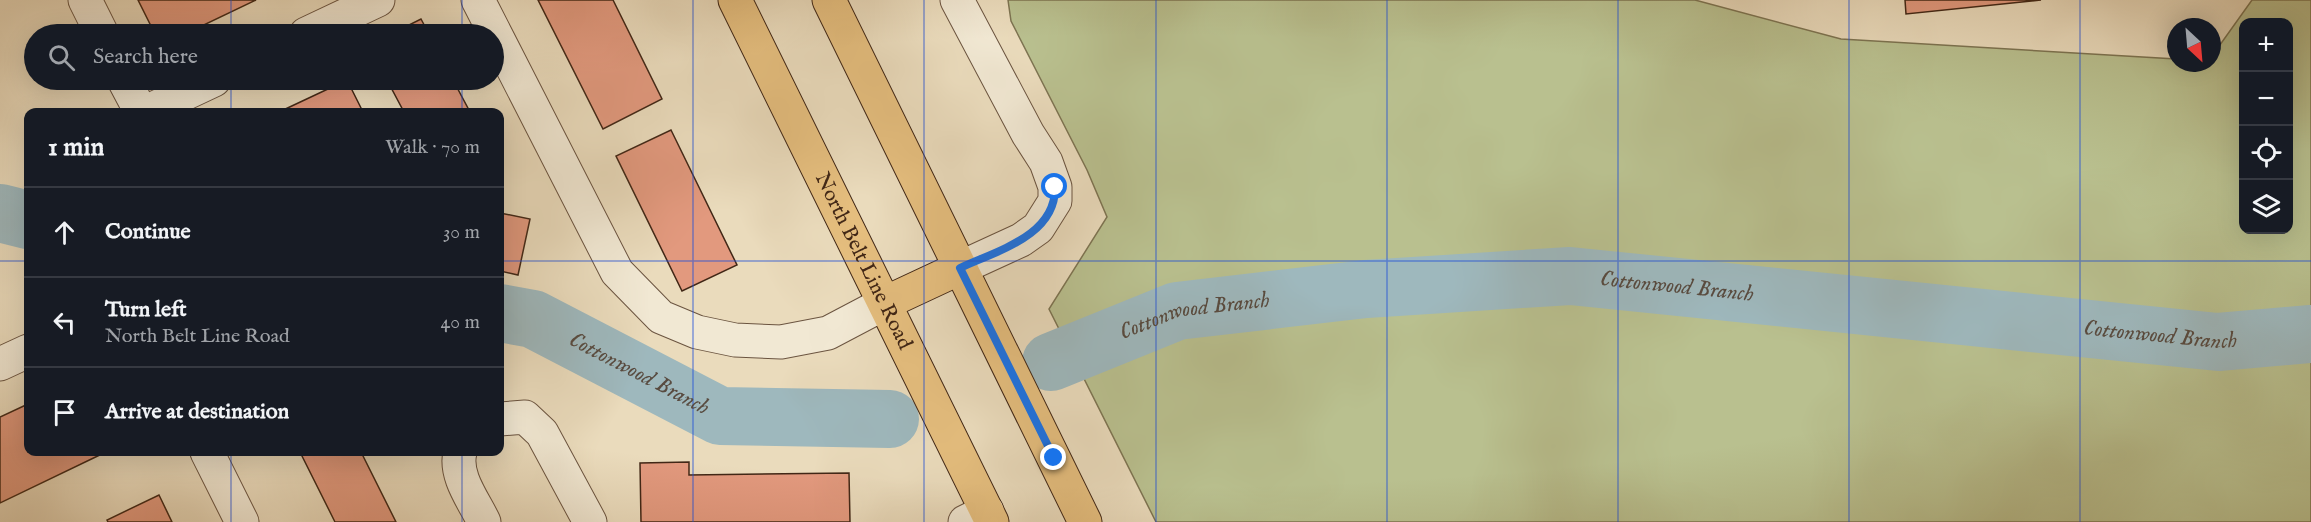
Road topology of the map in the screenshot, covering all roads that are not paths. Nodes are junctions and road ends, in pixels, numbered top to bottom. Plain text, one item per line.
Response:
1 (85, 0) edge
2 (378, 0) edge
3 (478, 0) edge
4 (735, 0) edge
5 (828, 0) edge
6 (957, 0) edge
7 (97, 24) edge
8 (327, 24) edge
9 (490, 24) edge
10 (504, 51) edge
11 (129, 90) edge
12 (193, 90) edge
13 (139, 108) edge
14 (154, 108) edge
15 (960, 268) junction
16 (885, 303) junction
17 (24, 353) edge
18 (0, 364) edge
19 (504, 418) edge
20 (209, 456) edge
21 (459, 456) edge
22 (981, 518) edge
23 (242, 522) edge
24 (484, 522) edge
25 (590, 522) edge
26 (1085, 522) edge

1 - 7 lane
2 - 8 lane
3 - 9 lane
4 - 16 main road, North Belt Line Road
5 - 15 main road
6 - 15 lane
10 - 16 lane
11 - 13 lane
12 - 14 lane
15 - 16 main road
15 - 26 main road
16 - 22 main road, North Belt Line Road
17 - 18 lane
19 - 25 lane
20 - 23 lane
21 - 24 lane

